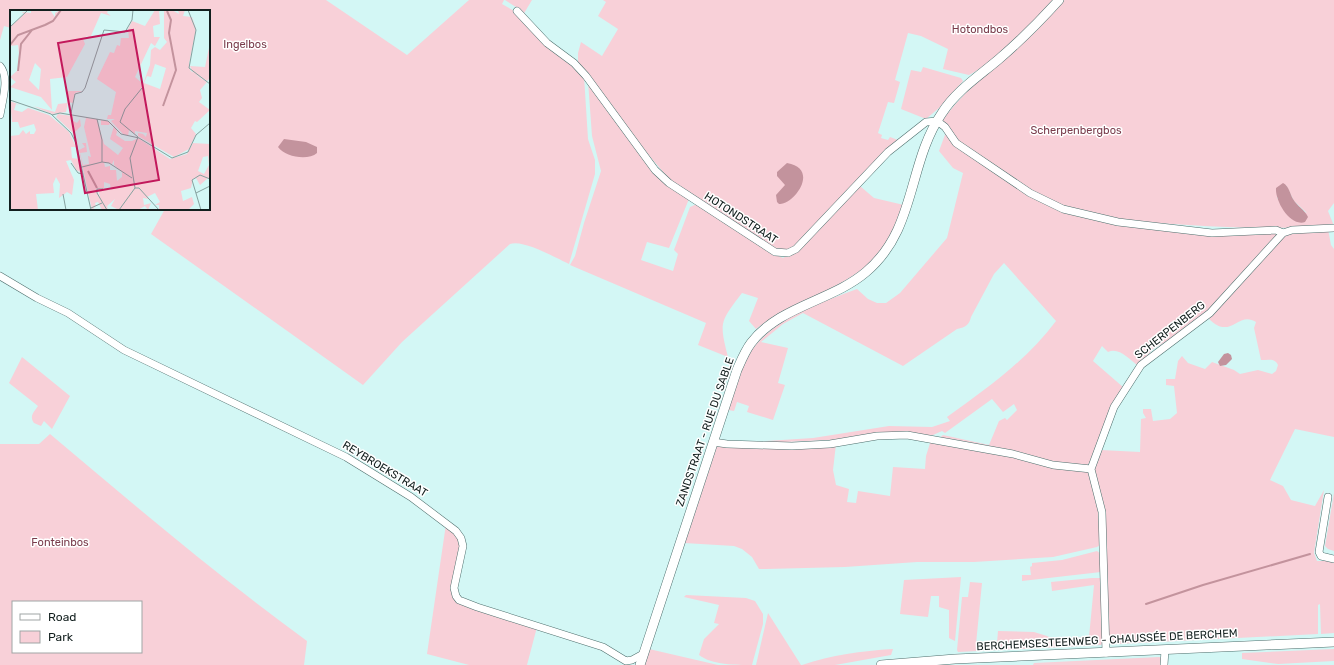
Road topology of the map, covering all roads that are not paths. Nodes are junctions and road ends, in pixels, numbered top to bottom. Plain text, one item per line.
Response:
1 (1059, 0) edge
2 (516, 11) dead end
3 (0, 66) edge
4 (0, 115) edge
5 (939, 122) junction
6 (1334, 228) edge
7 (1283, 233) junction
8 (0, 276) edge
9 (713, 442) junction
10 (1091, 469) junction
11 (1328, 497) dead end
12 (1334, 559) edge
13 (1334, 642) edge
14 (1166, 650) junction
15 (1106, 653) junction
16 (643, 654) junction
17 (624, 663) edge
18 (640, 665) edge
19 (881, 665) edge
20 (1164, 665) edge

1 - 5 main road, ZANDSTRAAT - RUE DU SABLE
2 - 5 street, HOTONDSTRAAT
3 - 4 street
5 - 7 street
5 - 9 main road, ZANDSTRAAT - RUE DU SABLE
6 - 7 street
7 - 10 street, SCHERPENBERG
8 - 17 street, REYBROEKSTRAAT
9 - 10 street
9 - 16 main road, ZANDSTRAAT - RUE DU SABLE
10 - 15 street
11 - 12 street
13 - 14 main road, BERCHEMSESTEENWEG - CHAUSSÉE DE BERCHEM
14 - 15 main road, BERCHEMSESTEENWEG - CHAUSSÉE DE BERCHEM
14 - 20 street
15 - 19 main road, BERCHEMSESTEENWEG - CHAUSSÉE DE BERCHEM
16 - 17 street, REYBROEKSTRAAT
16 - 18 main road, ZANDSTRAAT - RUE DU SABLE

